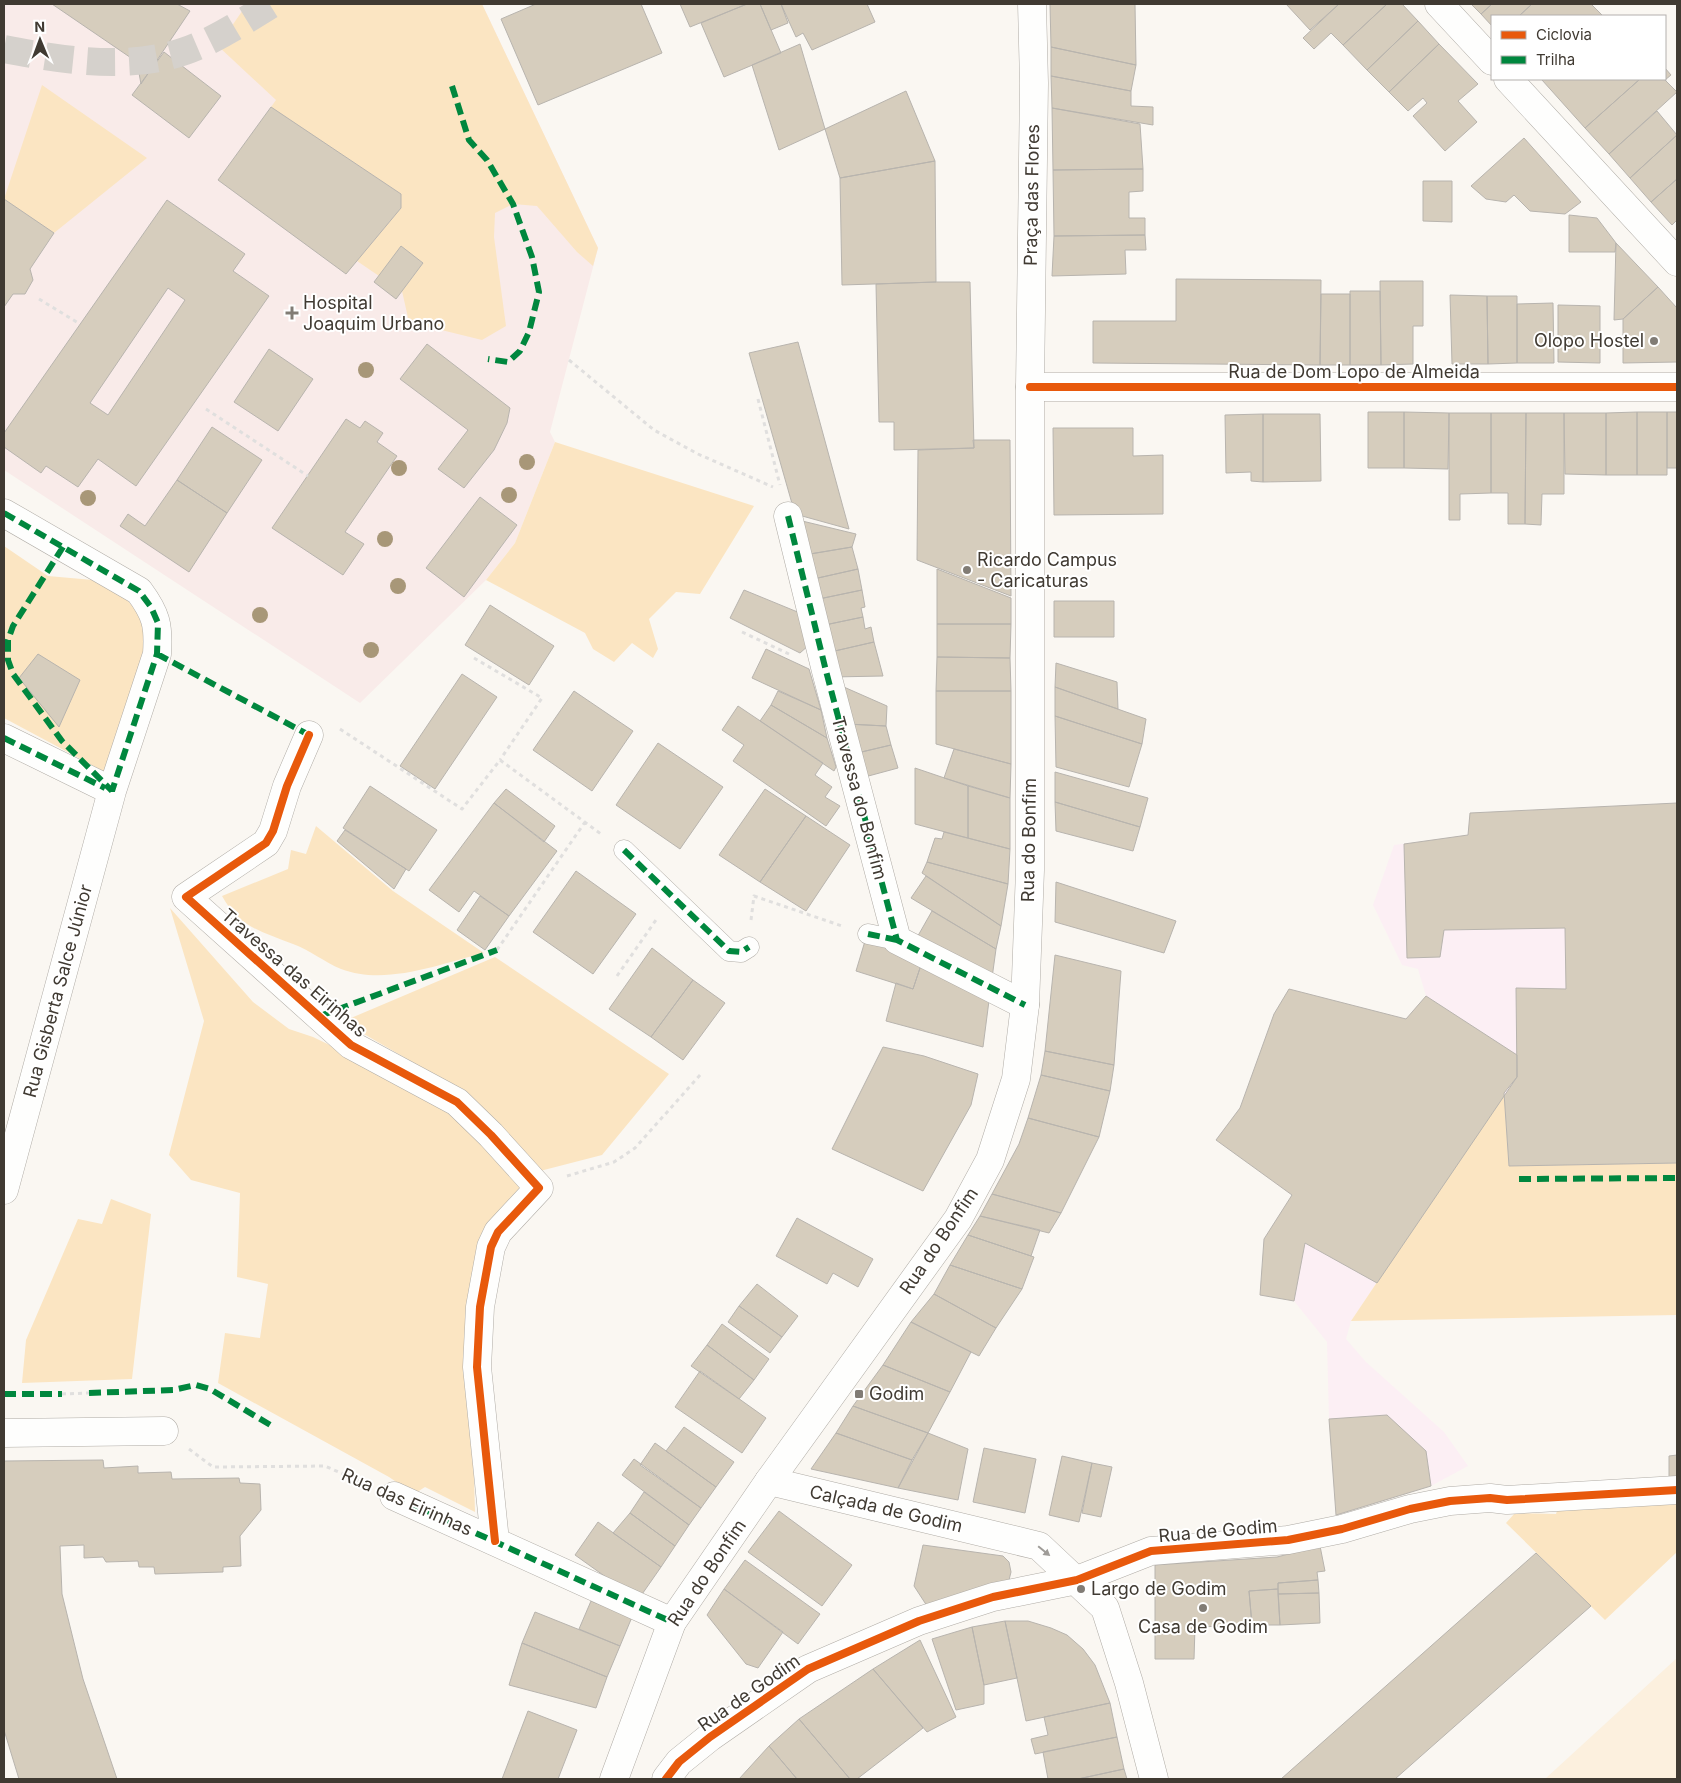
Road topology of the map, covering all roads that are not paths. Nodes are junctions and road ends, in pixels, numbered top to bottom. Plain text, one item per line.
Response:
1 (1032, 4) edge
2 (1439, 4) edge
3 (1491, 60) edge
4 (1509, 80) edge
5 (1677, 262) edge
6 (1030, 387) junction
7 (1677, 387) edge
8 (4, 513) edge
9 (788, 516) dead end
10 (309, 735) dead end
11 (4, 738) edge
12 (112, 791) junction
13 (624, 850) dead end
14 (868, 934) road end
15 (897, 940) junction
16 (749, 947) road end
17 (1025, 1004) junction
18 (4, 1190) edge
19 (164, 1431) dead end
20 (4, 1433) edge
21 (769, 1481) junction
22 (1677, 1490) edge
23 (394, 1496) road end
24 (495, 1541) junction
25 (1078, 1580) junction
26 (672, 1622) junction
27 (614, 1779) edge
28 (666, 1779) edge
29 (1154, 1779) edge

1 - 6 street, Praça das Flores
2 - 3 street
4 - 5 street
6 - 7 street, Rua de Dom Lopo de Almeida
6 - 17 street, Rua do Bonfim
8 - 12 street, Rua Gisberta Salce Júnior
9 - 15 street, Travessa do Bonfim
10 - 24 street, Travessa das Eirinhas
11 - 12 street
12 - 18 street, Rua Gisberta Salce Júnior
13 - 16 street
14 - 15 street
15 - 17 street
17 - 21 street, Rua do Bonfim
19 - 20 street
21 -> 25 street, Calçada de Godim
21 - 26 street, Rua do Bonfim
22 - 25 street, Rua de Godim
23 - 24 street, Rua das Eirinhas
24 - 26 street, Rua das Eirinhas
25 - 28 street, Rua de Godim
25 - 29 street
26 - 27 street, Rua do Bonfim

